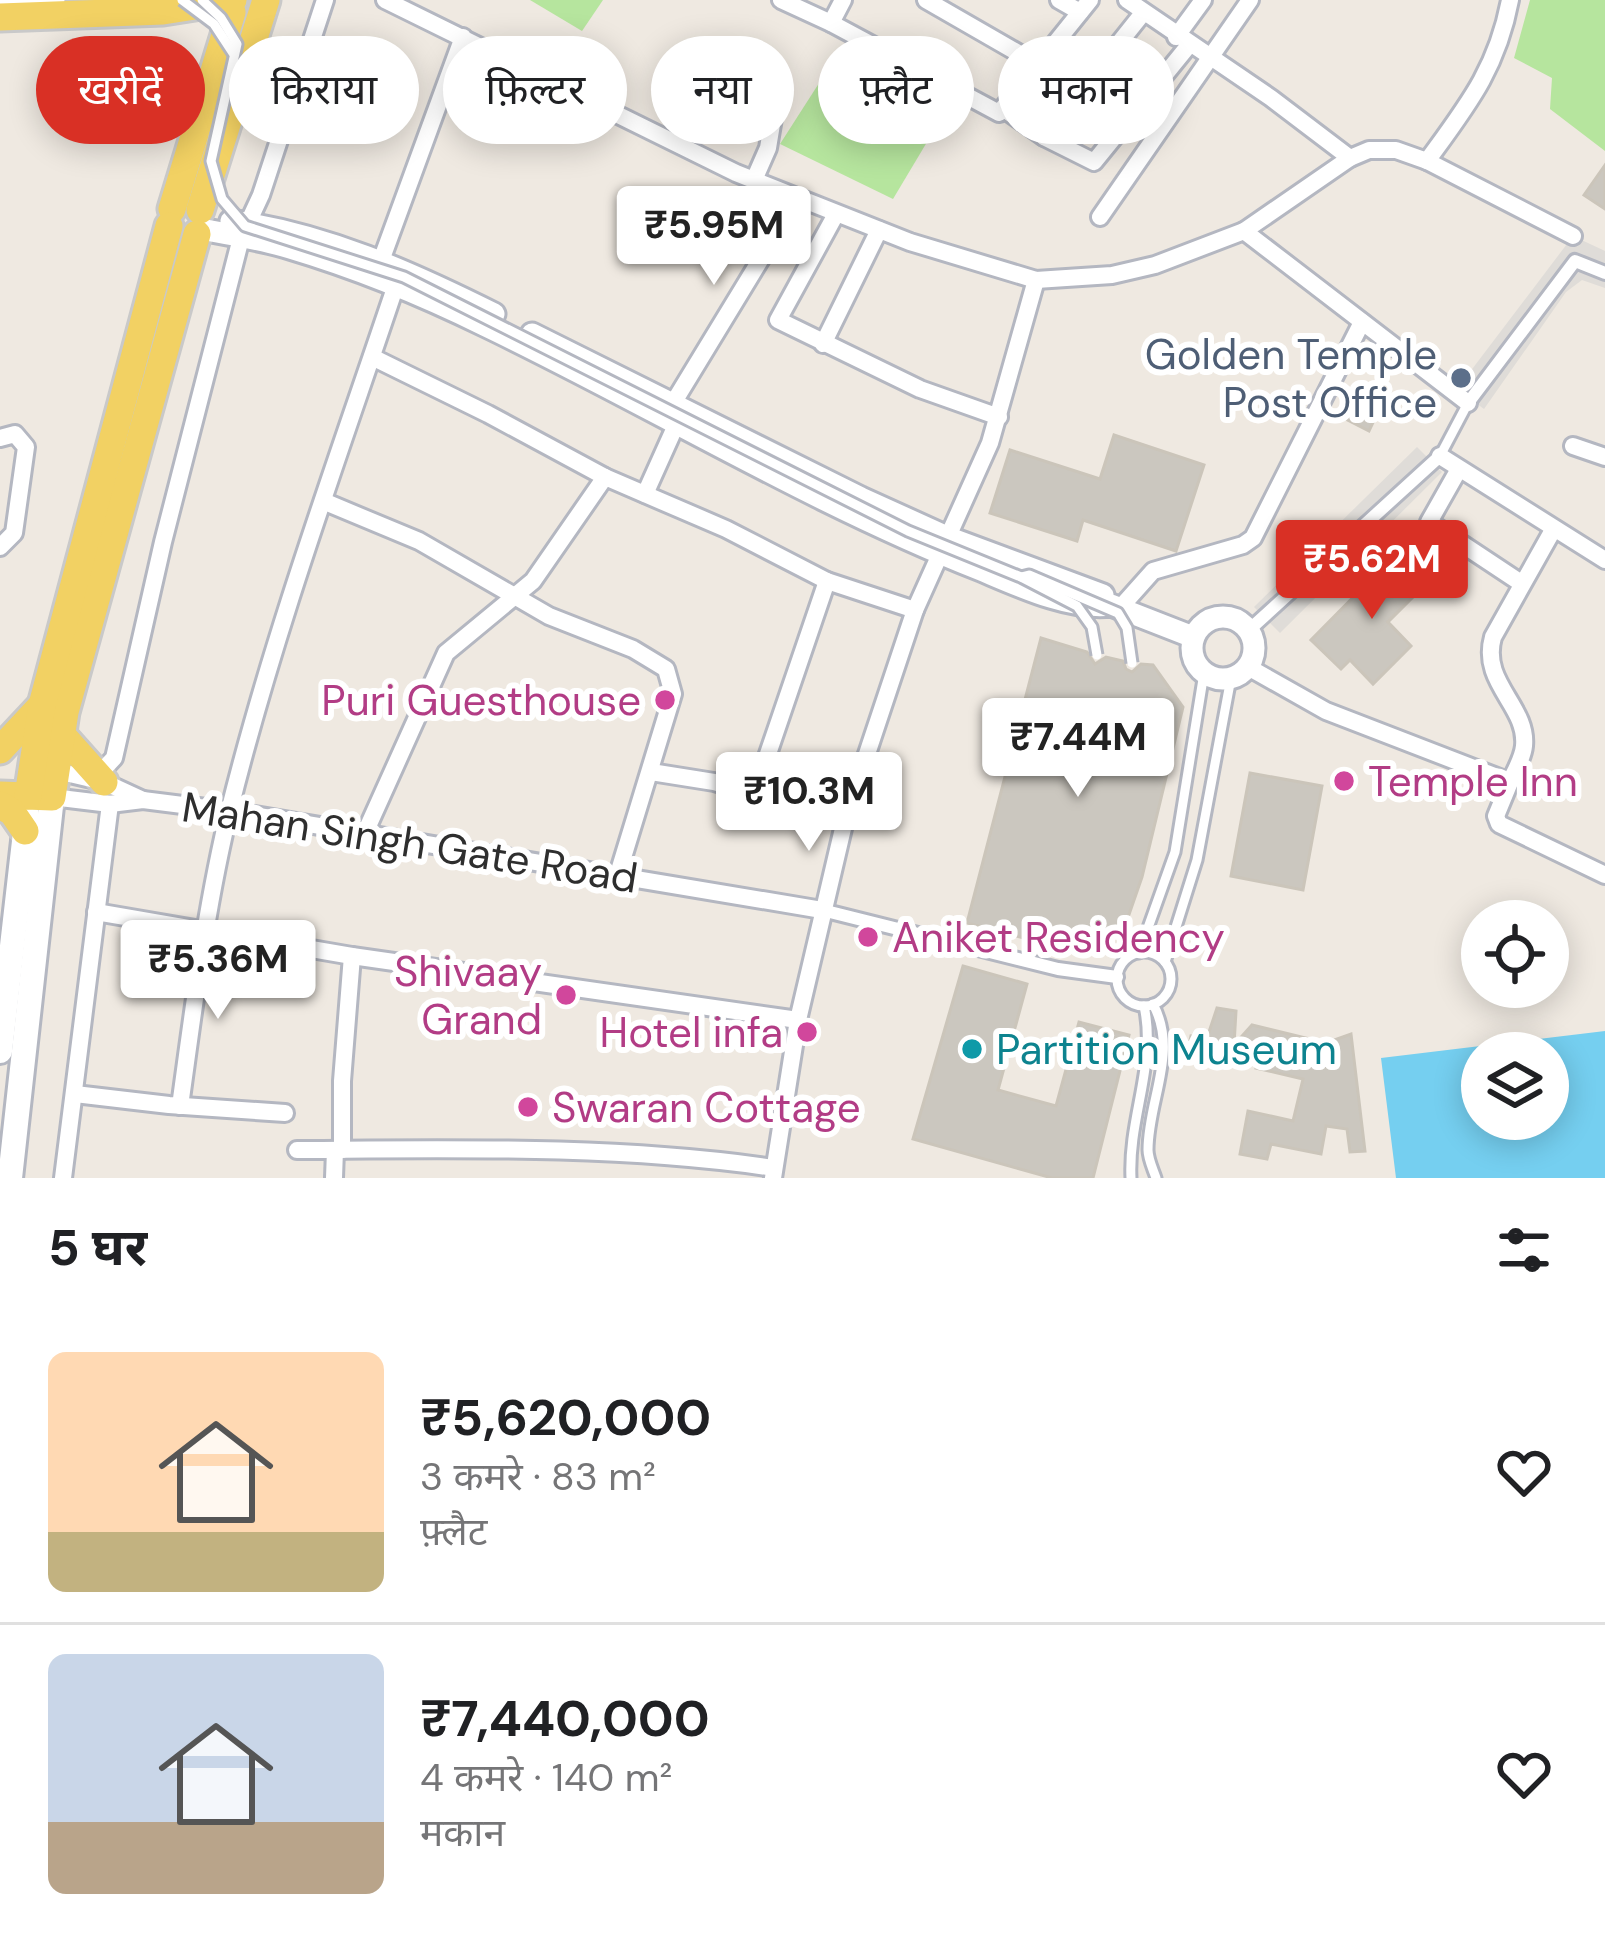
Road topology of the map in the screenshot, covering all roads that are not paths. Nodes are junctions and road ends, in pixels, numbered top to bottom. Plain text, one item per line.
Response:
1 (60, 0) edge
2 (182, 0) edge
3 (202, 0) edge
4 (235, 0) edge
5 (266, 0) edge
6 (325, 0) edge
7 (385, 0) edge
8 (781, 0) edge
9 (843, 0) edge
10 (926, 0) edge
11 (1059, 0) edge
12 (1127, 0) edge
13 (1203, 0) edge
14 (1250, 0) edge
15 (1510, 0) edge
16 (0, 3) edge
17 (1085, 6) edge
18 (1144, 13) junction
19 (0, 17) edge
20 (831, 23) junction
21 (234, 36) edge
22 (459, 36) edge
23 (1062, 36) edge
24 (1125, 36) edge
25 (998, 41) edge
26 (1183, 41) junction
27 (229, 47) edge
28 (1174, 53) edge
29 (1209, 59) junction
30 (229, 73) edge
31 (443, 102) edge
32 (998, 111) edge
33 (627, 118) edge
34 (768, 144) edge
35 (1058, 144) edge
36 (1107, 144) edge
37 (1350, 158) junction
38 (1427, 161) junction
39 (754, 180) junction
40 (798, 197) junction
41 (836, 214) junction
42 (1100, 217) dead end
43 (190, 221) junction
44 (879, 230) junction
45 (244, 231) junction
46 (1244, 232) junction
47 (1573, 236) dead end
48 (389, 273) junction
49 (1605, 273) edge
50 (1036, 280) junction
51 (1362, 322) junction
52 (823, 344) junction
53 (372, 357) junction
54 (1468, 403) junction
55 (674, 415) junction
56 (998, 416) junction
57 (0, 438) edge
58 (1573, 446) dead end
59 (1440, 456) junction
60 (1605, 457) edge
61 (1459, 469) junction
62 (605, 477) junction
63 (645, 494) junction
64 (323, 501) junction
65 (1553, 530) junction
66 (943, 546) junction
67 (0, 547) edge
68 (1605, 560) edge
69 (1021, 577) junction
70 (827, 581) junction
71 (1521, 583) junction
72 (515, 597) junction
73 (1116, 606) junction
74 (915, 610) junction
75 (1249, 630) junction
76 (1192, 637) junction
77 (1097, 655) dead end
78 (1132, 663) dead end
79 (1240, 672) junction
80 (1204, 673) junction
81 (42, 705) junction
82 (62, 735) junction
83 (0, 750) edge
84 (0, 765) edge
85 (651, 772) junction
86 (1510, 782) junction
87 (34, 784) edge
88 (104, 787) junction
89 (754, 792) junction
90 (0, 805) edge
91 (230, 811) junction
92 (845, 820) junction
93 (25, 831) junction
94 (365, 833) junction
95 (618, 874) junction
96 (1605, 875) edge
97 (822, 910) junction
98 (96, 912) junction
99 (204, 931) junction
100 (1139, 953) junction
101 (352, 956) junction
102 (1165, 962) junction
103 (1118, 977) junction
104 (1148, 1005) junction
105 (799, 1020) junction
106 (0, 1051) edge
107 (75, 1094) junction
108 (180, 1106) junction
109 (285, 1113) dead end
110 (297, 1150) dead end
111 (338, 1150) junction
112 (773, 1173) edge
113 (10, 1178) edge
114 (63, 1178) edge
115 (334, 1178) edge
116 (1131, 1178) edge
117 (1156, 1178) edge

1 - 16 lane
2 - 27 lane, bridge
3 - 21 lane, bridge
4 - 19 main road
4 - 43 main road
5 - 43 main road
6 - 45 street
7 - 22 street
8 - 20 street
9 - 20 street
10 - 25 street
11 - 17 street
12 - 18 street
13 - 26 street
14 - 29 street
15 - 38 street
17 - 23 street
18 - 24 street
18 - 26 street
20 - 32 street
26 - 28 street
26 - 29 street
29 - 37 street
29 - 42 street
30 - 69 lane, bridge
31 - 48 street
33 - 39 street
34 - 39 street
35 - 36 street
37 - 38 street
37 - 46 street
38 - 47 street
39 - 40 street
40 - 41 street
40 - 55 street
41 - 44 street
41 - 52 street
43 - 45 street
43 - 81 main road
43 - 82 main road
44 - 50 street
44 - 52 street
45 - 48 street
45 - 88 street
46 - 50 street
46 - 51 street
48 - 53 street
48 - 55 street
49 - 54 street
50 - 56 street
51 - 54 street
51 - 73 street
52 - 56 street
53 - 62 street
53 - 64 street
54 - 59 lane
55 - 63 street
55 - 66 street
56 - 66 street
57 - 67 street
58 - 60 street
59 - 61 street
59 - 75 street
61 - 65 street
61 - 71 street
62 - 63 street
62 - 72 street
63 - 70 street
64 - 72 street
64 - 91 street
65 - 68 street
65 - 71 street
66 - 73 street
66 - 74 street
69 - 77 lane, bridge
69 - 78 lane, bridge
70 - 74 street
70 - 89 street
71 - 86 street
72 - 85 street
72 - 94 street
73 - 76 street
74 - 92 street
75 - 76 street
75 - 79 street
76 - 80 street
79 - 80 street
79 - 86 street
79 - 102 lane
80 - 100 lane
81 - 83 main road
81 - 87 main road
82 - 87 main road
82 - 88 main road
84 - 87 main road
85 - 89 street
85 - 95 street
86 - 96 street
87 - 88 street
87 - 88 street
87 - 93 main road
87 - 113 main road
88 - 91 street, Mahan Singh Gate Road
88 - 98 street
89 - 92 street
90 - 93 main road
91 - 94 street, Mahan Singh Gate Road
91 - 99 street
92 - 97 street
93 - 106 main road
94 - 95 street, Mahan Singh Gate Road
95 - 97 street, Mahan Singh Gate Road
97 - 103 street, Mahan Singh Gate Road
97 - 105 street
98 - 99 street
98 - 107 street
99 - 101 street
99 - 108 street
100 - 102 lane
100 - 103 lane
101 - 105 street
101 - 111 street
102 - 104 lane
103 - 104 lane
104 - 116 lane
104 - 117 lane
105 - 112 street
107 - 108 street
107 - 114 street
108 - 109 street
110 - 111 street
111 - 112 street
111 - 115 street

